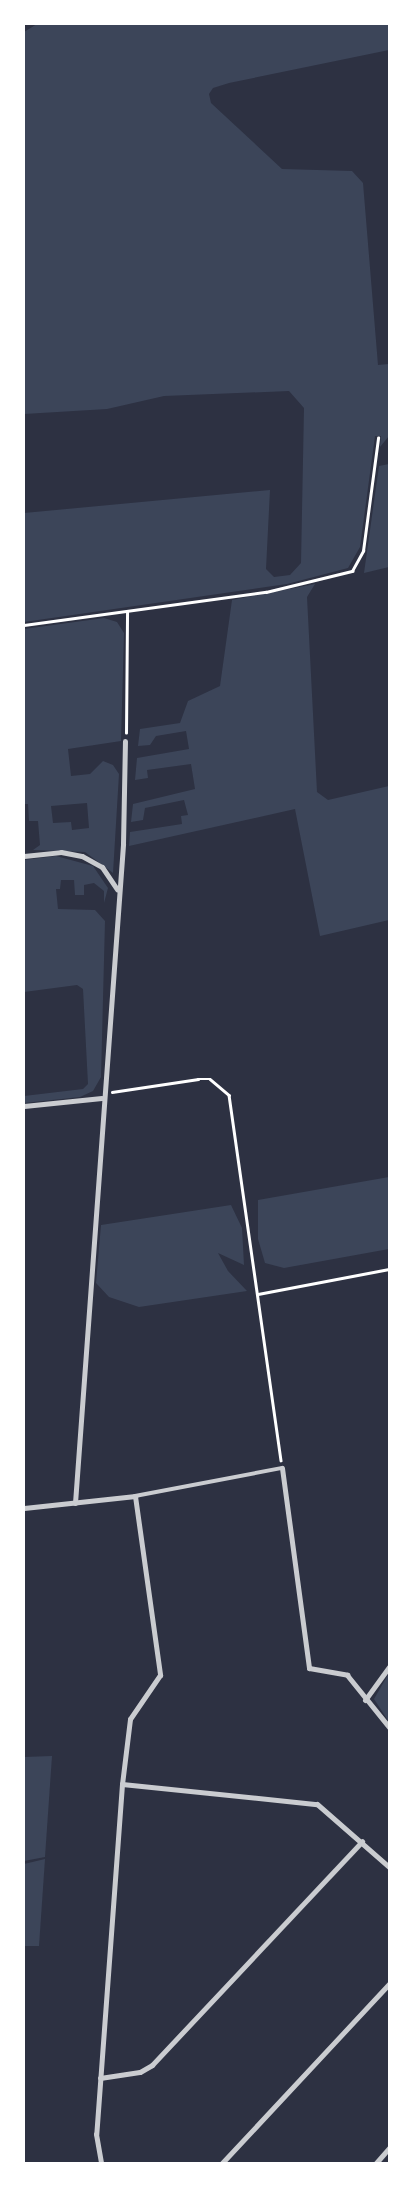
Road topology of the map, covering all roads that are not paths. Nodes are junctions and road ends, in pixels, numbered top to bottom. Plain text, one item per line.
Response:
1 (126, 741) road end
2 (24, 856) edge
3 (118, 893) junction
4 (103, 1096) junction
5 (24, 1106) edge
6 (282, 1468) joint
7 (136, 1496) junction
8 (75, 1503) junction
9 (24, 1508) edge
10 (389, 1666) edge
11 (365, 1700) junction
12 (389, 1727) edge
13 (122, 1784) junction
14 (362, 1841) junction
15 (389, 1867) edge
16 (389, 1984) edge
17 (100, 2078) junction
18 (389, 2148) edge
19 (101, 2163) edge
20 (222, 2163) edge
21 (376, 2163) edge

1 - 3 street
2 - 3 street
3 - 4 street
4 - 5 street
4 - 8 street
6 - 7 lane
6 - 11 street
7 - 8 street
7 - 13 street
8 - 9 street
10 - 11 street
11 - 12 street
13 - 14 street
13 - 17 street
14 - 15 street
14 - 17 street
16 - 20 street
17 - 19 street
18 - 21 street

